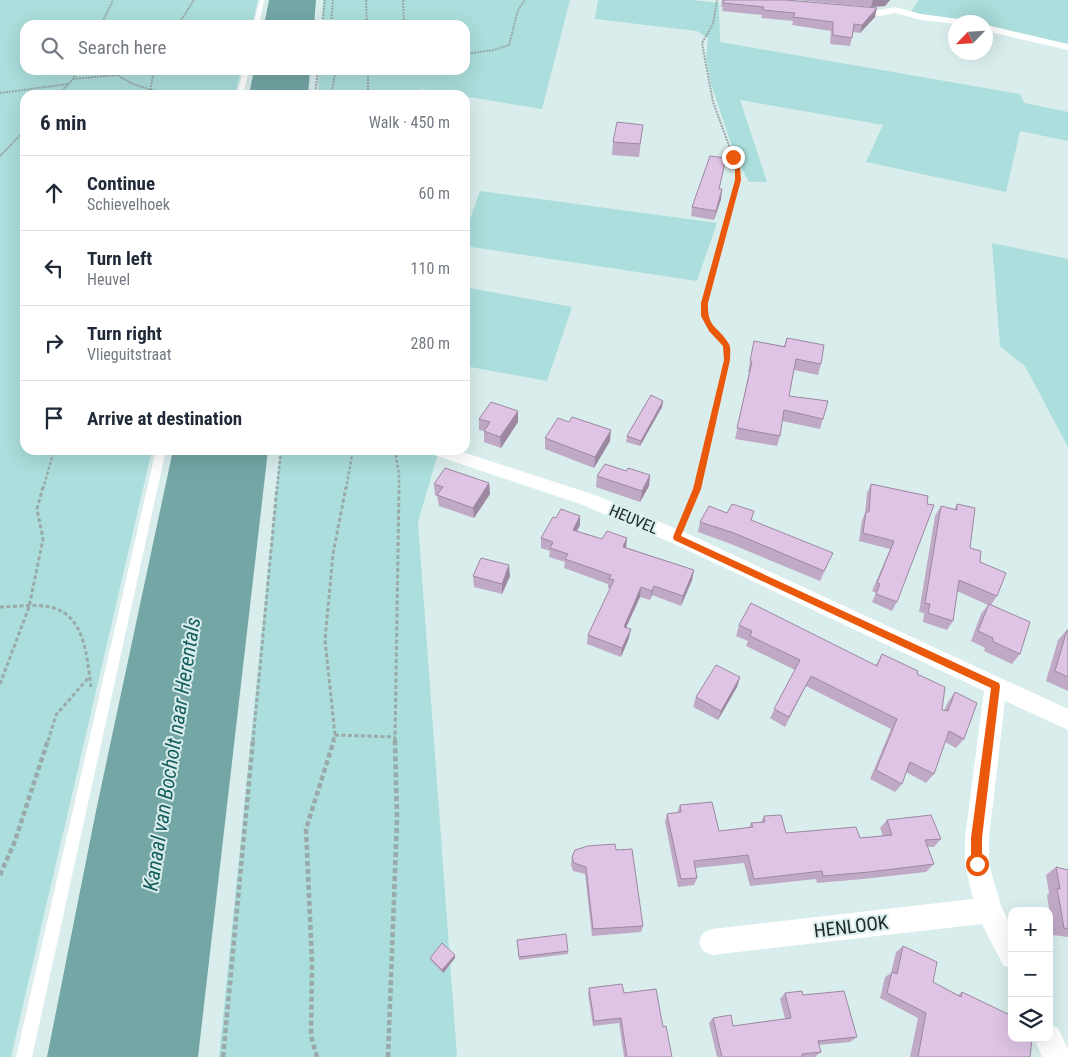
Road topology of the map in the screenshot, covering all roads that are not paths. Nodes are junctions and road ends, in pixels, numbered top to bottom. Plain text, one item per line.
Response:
1 (262, 0) edge
2 (906, 5) dead end
3 (842, 10) edge
4 (895, 10) junction
5 (257, 20) edge
6 (948, 21) edge
7 (993, 30) edge
8 (1068, 47) edge
9 (245, 75) edge
10 (241, 90) edge
11 (160, 455) edge
12 (452, 455) edge
13 (996, 686) junction
14 (1068, 720) edge
15 (989, 910) junction
16 (712, 942) dead end
17 (1010, 952) edge
18 (1050, 1042) edge
19 (24, 1057) edge
20 (1057, 1057) edge

1 - 5 lane
2 - 4 street
3 - 4 street
4 - 6 street
7 - 8 street
9 - 10 lane
11 - 19 lane
12 - 13 street, HEUVEL
13 - 14 street, HEUVEL
13 - 15 street
15 - 16 street, HENLOOK
15 - 17 street
18 - 20 street

